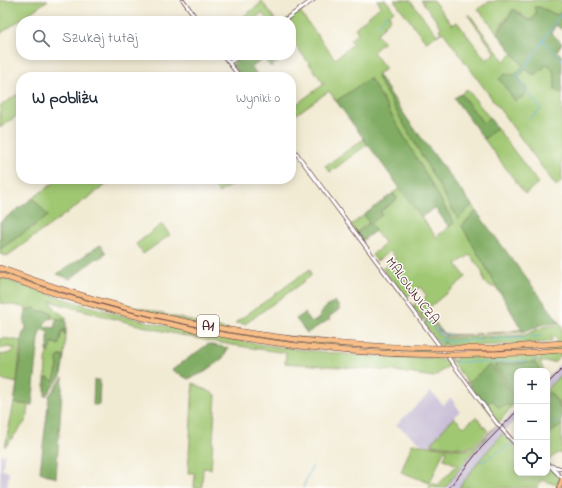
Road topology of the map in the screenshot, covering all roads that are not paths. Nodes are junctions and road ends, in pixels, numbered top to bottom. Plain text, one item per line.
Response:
1 (183, 0) edge
2 (313, 0) edge
3 (194, 16) edge
4 (289, 16) edge
5 (227, 60) edge
6 (234, 60) edge
7 (229, 63) junction
8 (236, 72) edge
9 (296, 153) edge
10 (0, 268) edge
11 (0, 275) edge
12 (562, 343) edge
13 (562, 350) edge
14 (514, 443) edge
15 (550, 465) edge
16 (550, 467) edge
17 (562, 469) edge
18 (562, 479) edge
19 (559, 488) edge

1 - 3 street
2 - 4 street
5 - 7 street
6 - 7 street
7 - 8 street
9 - 14 street, MALOWNICZA
10 - 12 highway, A1, bridge
11 - 13 highway, A1, bridge
15 - 17 street
16 - 18 street
18 - 19 main road

